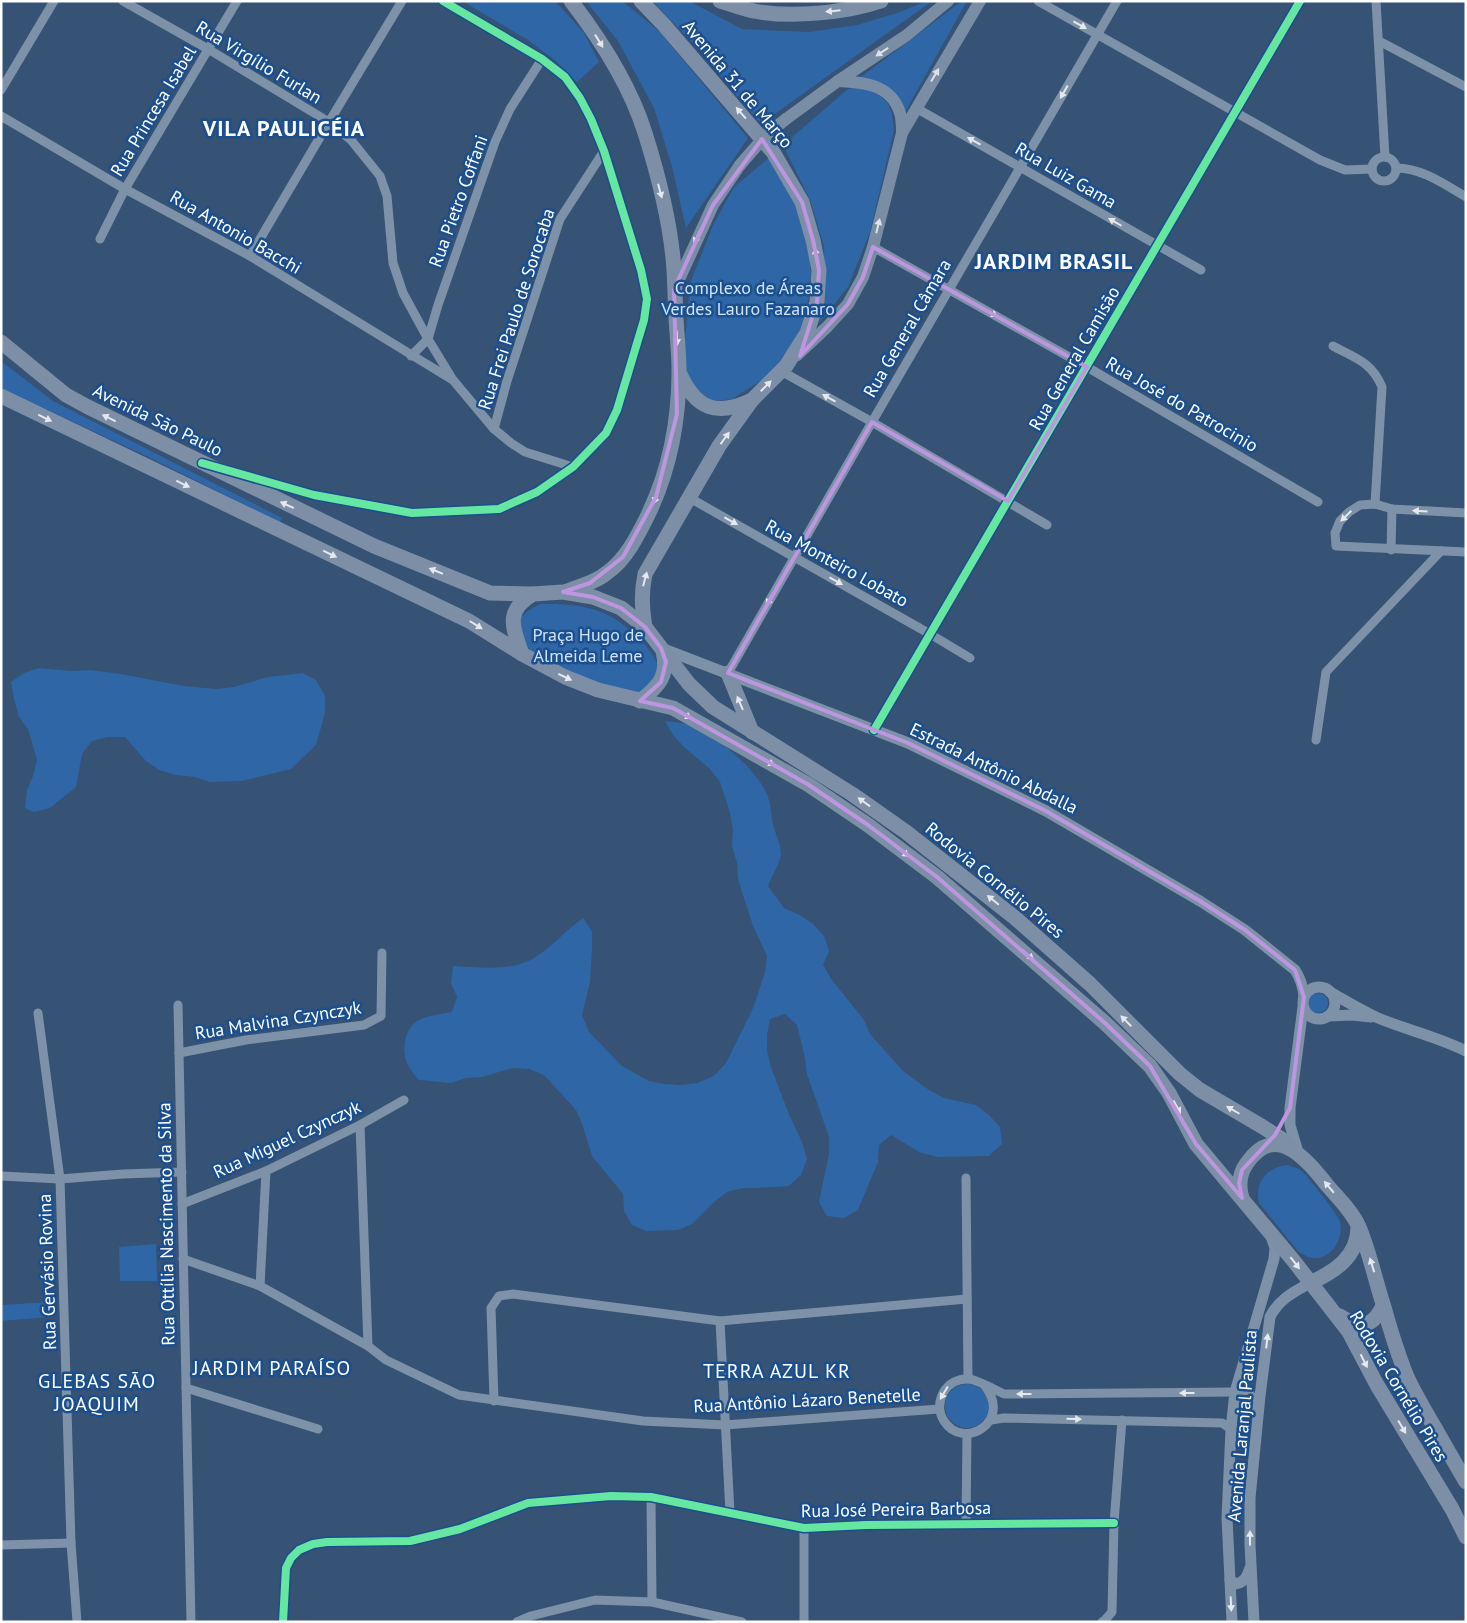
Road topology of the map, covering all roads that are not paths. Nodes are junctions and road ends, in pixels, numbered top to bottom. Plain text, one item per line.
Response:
1 (54, 1) edge
2 (123, 1) edge
3 (237, 1) edge
4 (402, 1) edge
5 (443, 1) edge
6 (571, 1) edge
7 (641, 1) edge
8 (720, 1) edge
9 (881, 1) edge
10 (948, 1) edge
11 (980, 1) edge
12 (1038, 1) edge
13 (1117, 1) edge
14 (1300, 1) edge
15 (1376, 1) edge
16 (1097, 34) junction
17 (1379, 41) junction
18 (208, 50) junction
19 (542, 58) junction
20 (838, 81) junction
21 (1466, 87) edge
22 (1, 90) edge
23 (916, 108) junction
24 (1236, 112) junction
25 (1, 116) edge
26 (329, 122) junction
27 (902, 133) junction
28 (604, 151) junction
29 (1385, 157) junction
30 (1020, 167) junction
31 (1396, 168) junction
32 (1372, 169) junction
33 (125, 188) junction
34 (1466, 197) edge
35 (100, 239) dead end
36 (1157, 246) junction
37 (873, 247) junction
38 (250, 256) junction
39 (1201, 270) dead end
40 (674, 289) junction
41 (949, 289) junction
42 (428, 339) junction
43 (1, 342) edge
44 (1333, 346) dead end
45 (8, 353) edge
46 (411, 356) junction
47 (1086, 367) junction
48 (784, 368) junction
49 (679, 371) junction
50 (453, 380) junction
51 (1, 396) edge
52 (752, 400) junction
53 (872, 422) junction
54 (494, 429) junction
55 (202, 463) junction
56 (573, 466) junction
57 (688, 497) junction
58 (1008, 501) junction
59 (1318, 502) dead end
60 (1375, 504) junction
61 (1392, 509) junction
62 (1466, 513) edge
63 (1047, 525) dead end
64 (1391, 550) junction
65 (1441, 552) junction
66 (1466, 552) edge
67 (794, 557) junction
68 (563, 592) junction
69 (533, 594) junction
70 (645, 627) junction
71 (930, 634) junction
72 (662, 649) junction
73 (522, 654) junction
74 (970, 658) dead end
75 (728, 673) junction
76 (640, 701) junction
77 (874, 730) junction
78 (752, 732) junction
79 (1316, 740) dead end
80 (382, 953) dead end
81 (1287, 964) junction
82 (1328, 990) junction
83 (1304, 1002) junction
84 (178, 1005) dead end
85 (38, 1013) dead end
86 (1323, 1018) junction
87 (1378, 1018) junction
88 (1298, 1047) junction
89 (1466, 1051) edge
90 (179, 1053) junction
91 (404, 1100) dead end
92 (1290, 1108) junction
93 (360, 1125) junction
94 (1275, 1135) junction
95 (1258, 1151) junction
96 (1297, 1152) junction
97 (266, 1171) junction
98 (182, 1172) junction
99 (1, 1176) edge
100 (966, 1178) dead end
101 (60, 1179) junction
102 (1242, 1198) junction
103 (182, 1204) junction
104 (1358, 1226) junction
105 (1270, 1232) junction
106 (183, 1259) junction
107 (1310, 1283) junction
108 (260, 1286) junction
109 (967, 1299) junction
110 (1383, 1306) junction
111 (1330, 1309) junction
112 (720, 1321) junction
113 (368, 1346) junction
114 (968, 1379) junction
115 (985, 1386) junction
116 (186, 1388) junction
117 (1236, 1392) junction
118 (494, 1401) junction
119 (939, 1409) junction
120 (991, 1420) junction
121 (1122, 1420) junction
122 (1258, 1422) junction
123 (725, 1425) junction
124 (318, 1429) dead end
125 (1231, 1429) junction
126 (967, 1434) junction
127 (1466, 1482) edge
128 (651, 1498) junction
129 (730, 1513) junction
130 (1114, 1523) junction
131 (966, 1524) junction
132 (804, 1528) junction
133 (1466, 1537) edge
134 (71, 1543) junction
135 (1, 1545) edge
136 (1251, 1566) junction
137 (1230, 1580) junction
138 (652, 1602) junction
139 (77, 1622) edge
140 (191, 1622) edge
141 (283, 1622) edge
142 (518, 1622) edge
143 (742, 1622) edge
144 (804, 1622) edge
145 (1102, 1622) edge
146 (1232, 1622) edge
147 (1254, 1622) edge

1 - 22 street
2 - 18 street, Rua Virgílio Furlan
3 - 18 street, Rua Princesa Isabel
4 - 26 street
5 - 19 street
6 -> 40 main road
48 -> 7 main road, Avenida 31 de Março
9 -> 8 main road
10 -> 20 main road
23 -> 11 main road
12 -> 16 street
13 - 16 street, Rua General Câmara
14 - 24 street, Rua General Camisão
15 - 17 street
16 - 24 street
16 -> 30 street, Rua General Câmara
17 - 21 street
17 - 29 street
18 - 26 street, Rua Virgílio Furlan
18 - 33 street, Rua Princesa Isabel
19 - 28 street
19 - 42 street, Rua Pietro Coffani
20 - 27 main road
20 -> 40 main road, bridge
23 - 27 main road
30 -> 23 street, Rua Luiz Gama
24 - 32 street
24 - 36 street, Rua General Camisão
25 - 33 street, Rua Antonio Bacchi
26 - 38 street
26 - 42 street, Rua Virgílio Furlan
37 -> 27 main road
28 - 54 street, Rua Frei Paulo de Sorocaba
28 - 56 street
29 - 31 street
29 - 32 street
36 -> 30 street, Rua Luiz Gama
30 - 41 street, Rua General Câmara
31 - 32 street
31 - 34 street
33 - 35 street, Rua Princesa Isabel
33 - 38 street, Rua Antonio Bacchi
36 - 39 street, Rua Luiz Gama
36 - 47 street, Rua General Camisão
37 - 41 street, Rua José do Patrocinio
37 - 48 main road
38 - 46 street, Rua Antonio Bacchi
40 -> 49 main road
41 -> 47 street, Rua José do Patrocinio
41 - 53 street, Rua General Câmara
42 - 46 street, Rua Pietro Coffani
42 - 50 street, Rua Virgílio Furlan
43 - 45 main road, Avenida São Paulo
44 - 60 street
55 -> 45 main road, Avenida São Paulo
46 - 50 street, Rua Antonio Bacchi
47 - 58 street, Rua General Camisão
47 - 59 street, Rua José do Patrocinio
52 -> 48 main road, Avenida 31 de Março
53 -> 48 street
49 - 52 main road
49 -> 68 main road
50 - 54 street, Rua Virgílio Furlan
51 -> 73 main road
57 -> 52 main road, Avenida 31 de Março
53 - 58 street
53 - 67 street, Rua General Câmara
54 - 56 street, Rua Virgílio Furlan
55 - 56 street
69 -> 55 main road, Avenida São Paulo
57 -> 67 street, Rua Monteiro Lobato
70 -> 57 main road, Avenida 31 de Março
58 - 63 street
58 - 71 street, Rua General Camisão
60 - 61 street
60 -> 64 street
62 -> 61 street
61 - 64 street
64 - 65 street
65 - 66 street
65 - 79 street
67 -> 71 street, Rua Monteiro Lobato
67 -> 75 street, Rua General Câmara
68 - 69 main road, Avenida São Paulo
68 - 70 main road, Rodovia Cornélio Pires
69 - 73 main road
70 - 72 main road, Rodovia Cornélio Pires
71 - 74 street, Rua Monteiro Lobato
71 - 77 street, Rua General Camisão
72 - 75 street, Estrada Antônio Abdalla
72 - 76 main road
72 - 78 main road, Rodovia Cornélio Pires
73 -> 76 main road, Rodovia Cornélio Pires
75 - 77 street, Estrada Antônio Abdalla
78 -> 75 main road
76 -> 102 main road, Rodovia Cornélio Pires
77 - 81 street, Estrada Antônio Abdalla
94 -> 78 main road, Rodovia Cornélio Pires
80 - 90 street, Rua Malvina Czynczyk
81 - 82 street, Estrada Antônio Abdalla
81 - 83 street, Estrada Antônio Abdalla
82 - 83 street
82 - 86 street
82 - 87 street, Estrada Antônio Abdalla
83 - 86 street
83 - 88 street
84 - 90 street, Rua Ottília Nascimento da Silva
85 - 101 street, Rua Gervásio Rovina
86 - 87 street, Estrada Antônio Abdalla
86 - 88 street
87 - 89 street, Estrada Antônio Abdalla
88 - 92 street
90 - 98 street, Rua Ottília Nascimento da Silva
91 - 93 street, Rua Miguel Czynczyk
92 - 94 street
92 - 96 street
93 - 97 street, Rua Miguel Czynczyk
93 - 113 street
94 - 95 main road
94 - 96 main road, Rodovia Cornélio Pires
95 - 96 main road
95 - 102 main road
104 -> 96 main road, Rodovia Cornélio Pires
97 - 103 street, Rua Miguel Czynczyk
97 - 108 street
98 - 101 street
98 - 103 street, Rua Ottília Nascimento da Silva
99 - 101 street
100 - 109 street
101 - 134 street, Rua Gervásio Rovina
102 - 105 main road, Rodovia Cornélio Pires
103 - 106 street, Rua Ottília Nascimento da Silva
104 - 107 main road
110 -> 104 main road, Rodovia Cornélio Pires
105 -> 107 main road, Rodovia Cornélio Pires
105 - 117 street, Avenida Laranjal Paulista
106 - 108 street, Rua Antônio Lázaro Benetelle
106 - 116 street, Rua Ottília Nascimento da Silva
107 - 111 main road, Rodovia Cornélio Pires
122 -> 107 street, Avenida Laranjal Paulista
108 - 113 street, Rua Antônio Lázaro Benetelle
109 - 112 street
109 - 114 street
110 - 111 main road
110 - 127 main road, Rodovia Cornélio Pires
111 -> 133 main road, Rodovia Cornélio Pires
112 - 118 street
112 - 123 street
113 - 118 street, Rua Antônio Lázaro Benetelle
114 - 115 street
114 -> 119 street
117 -> 115 street
115 - 120 street
116 - 124 street
116 - 140 street, Rua Ottília Nascimento da Silva
117 - 122 street
117 - 125 street, Avenida Laranjal Paulista
118 - 123 street, Rua Antônio Lázaro Benetelle
119 - 123 street, Rua Antônio Lázaro Benetelle
119 - 126 street
120 -> 121 street
120 - 126 street
121 - 125 street
121 - 130 street
136 -> 122 street, Avenida Laranjal Paulista
123 - 129 street
125 - 137 street, Avenida Laranjal Paulista
126 - 131 street
128 - 129 street, Rua José Pereira Barbosa
128 - 138 street
128 - 141 street, Rua José Pereira Barbosa
129 - 132 street, Rua José Pereira Barbosa
130 - 131 street, Rua José Pereira Barbosa
130 - 145 street
131 - 132 street, Rua José Pereira Barbosa
132 - 144 street
134 - 135 street
134 - 139 street, Rua Gervásio Rovina
136 - 137 street
136 - 147 street, Avenida Laranjal Paulista
137 -> 146 street, Avenida Laranjal Paulista
138 - 142 street
138 - 143 street

